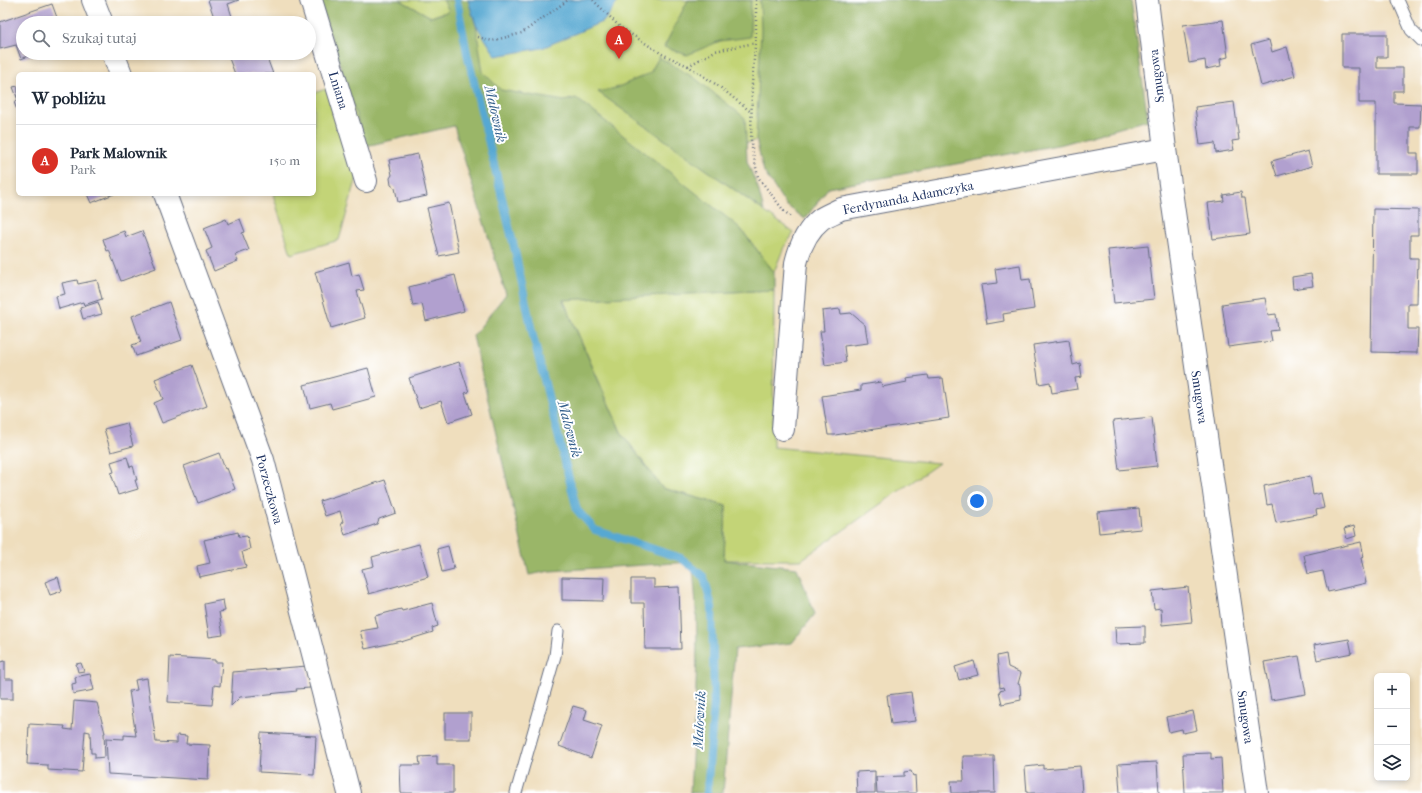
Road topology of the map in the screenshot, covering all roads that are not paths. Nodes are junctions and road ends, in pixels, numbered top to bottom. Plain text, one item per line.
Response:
1 (93, 0) edge
2 (311, 0) edge
3 (1147, 0) edge
4 (1398, 0) edge
5 (99, 16) edge
6 (316, 16) edge
7 (316, 16) edge
8 (1422, 41) edge
9 (116, 60) edge
10 (120, 72) edge
11 (1165, 149) junction
12 (366, 181) dead end
13 (166, 196) edge
14 (783, 429) dead end
15 (558, 631) dead end
16 (349, 793) edge
17 (516, 793) edge
18 (1257, 793) edge

1 - 5 street
2 - 6 street, Lniana
3 - 11 street, Smugowa
4 - 8 lane
7 - 12 street, Lniana
9 - 10 street
11 - 14 street, Ferdynanda Adamczyka
11 - 18 street, Smugowa
13 - 16 street, Porzeczkowa
15 - 17 lane

